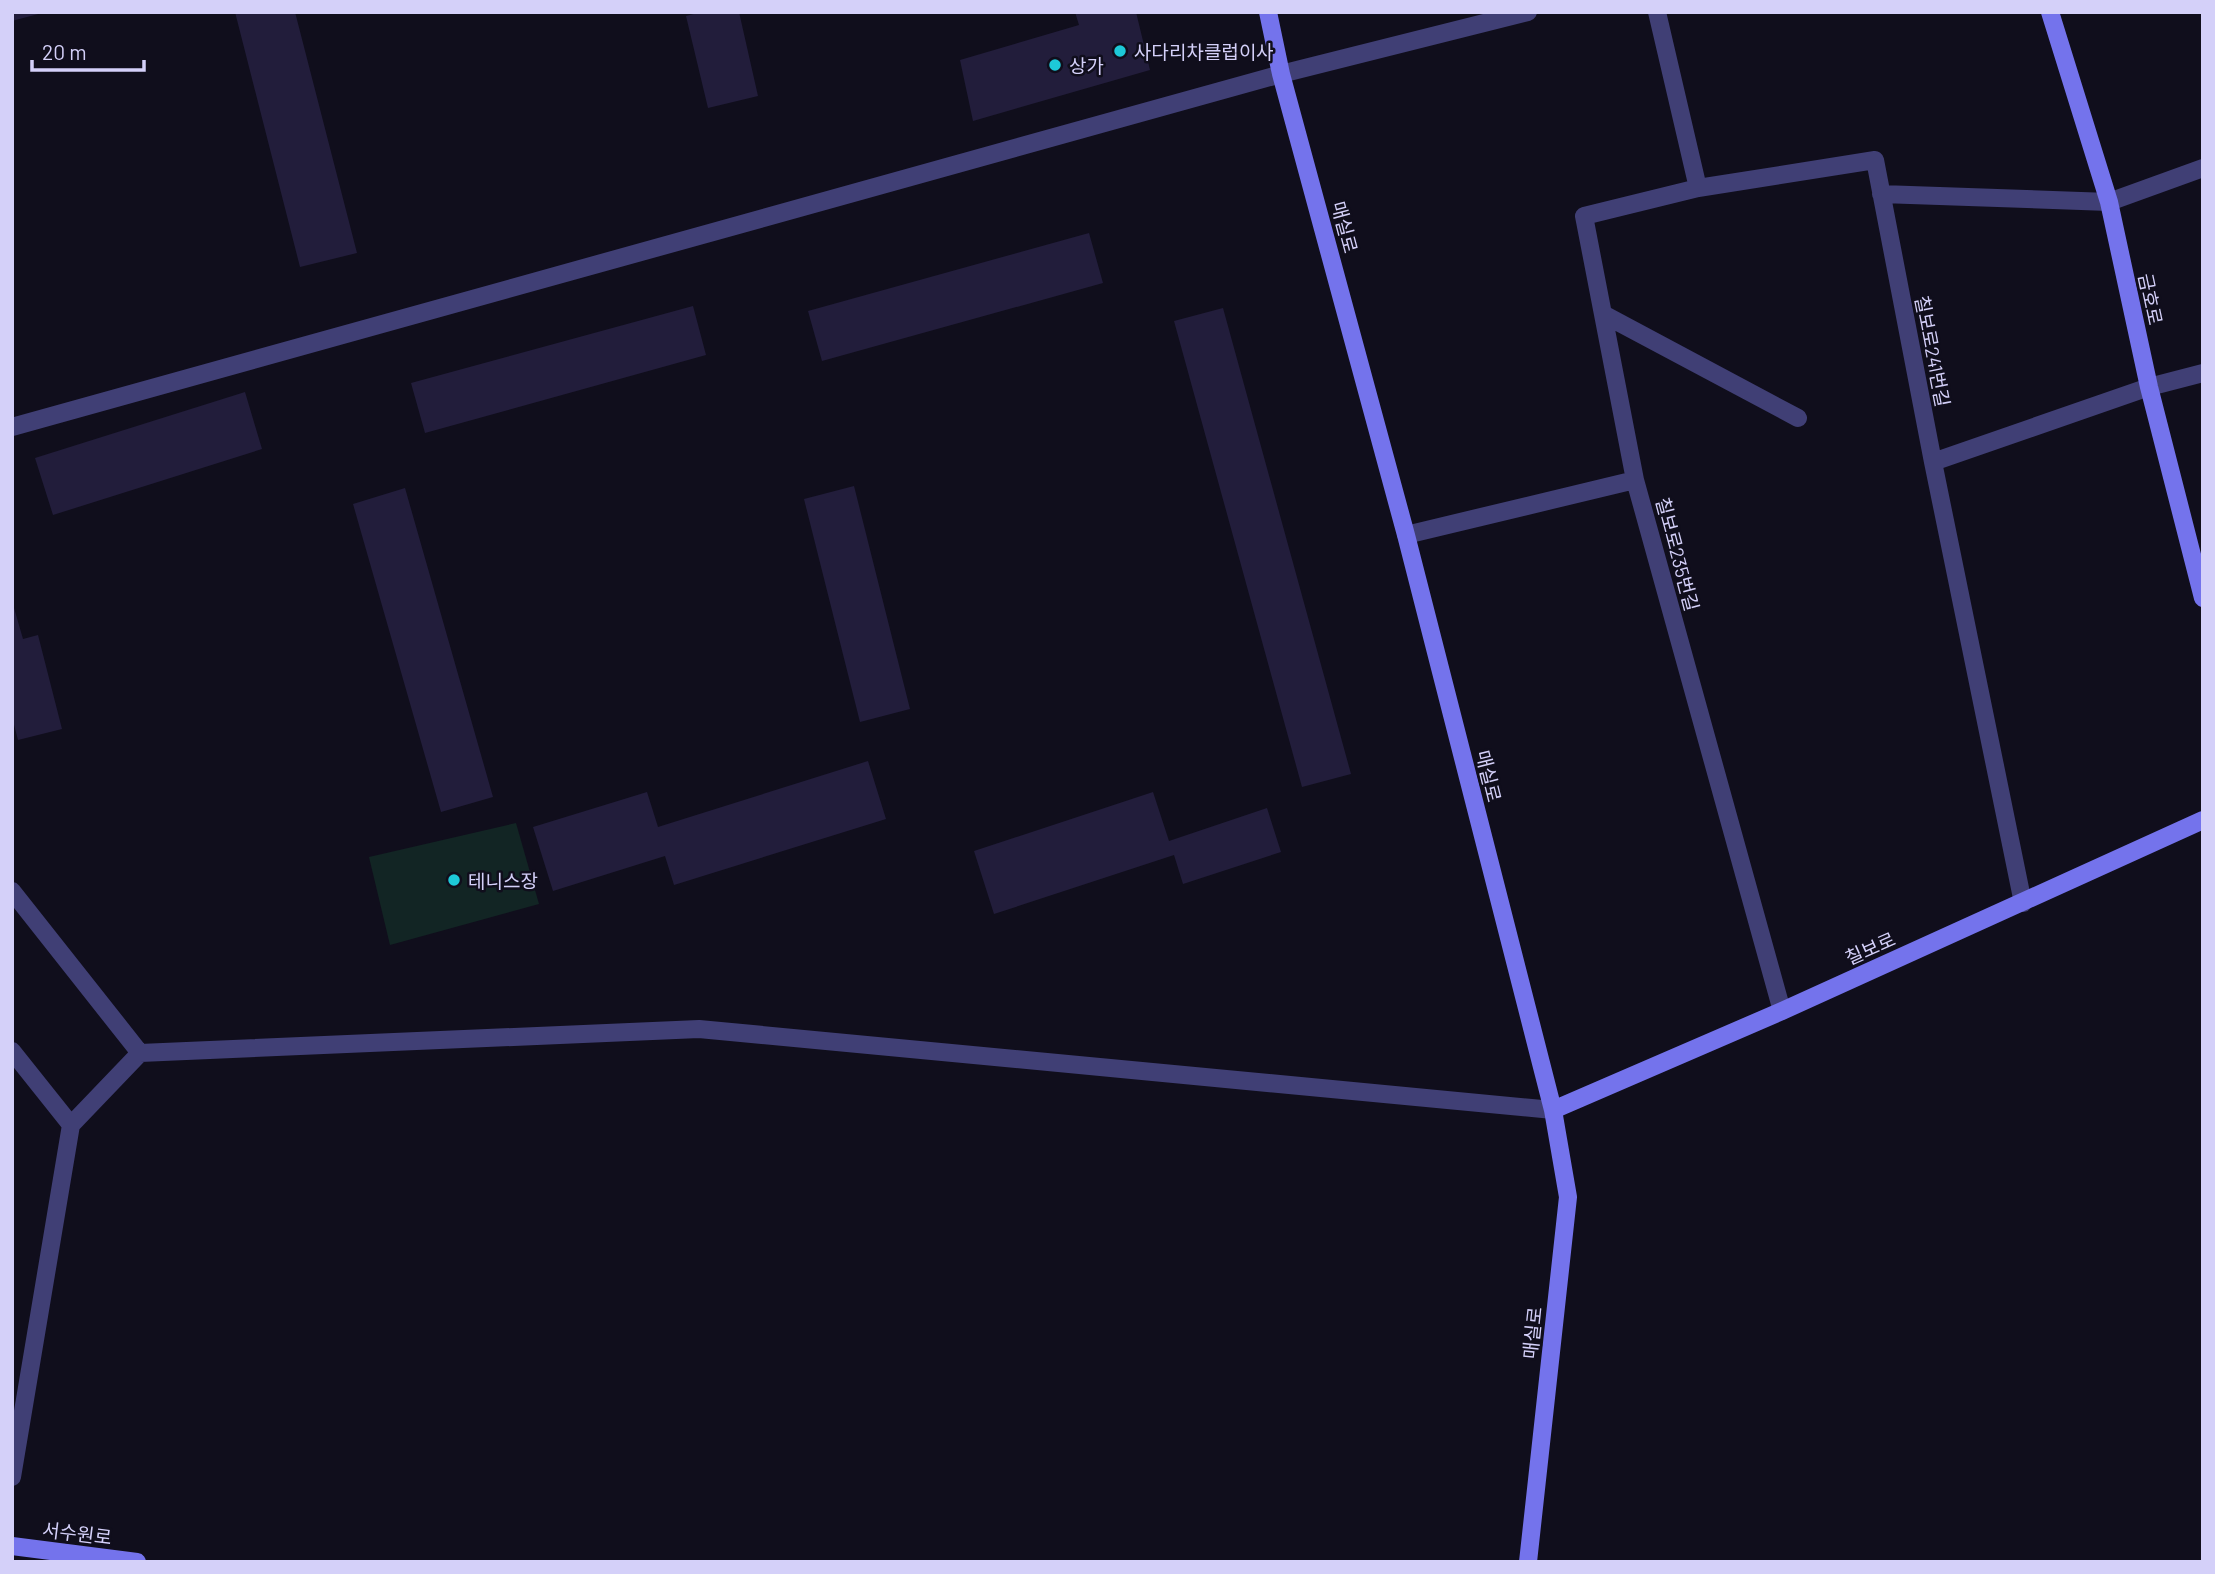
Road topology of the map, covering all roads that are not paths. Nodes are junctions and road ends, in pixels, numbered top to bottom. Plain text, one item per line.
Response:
1 (1268, 12) edge
2 (1528, 12) edge
3 (1657, 12) edge
4 (2050, 12) edge
5 (1281, 74) junction
6 (2203, 168) edge
7 (1698, 188) junction
8 (1881, 194) junction
9 (2109, 202) junction
10 (1603, 314) junction
11 (2203, 373) edge
12 (2149, 387) junction
13 (1798, 418) dead end
14 (12, 427) edge
15 (1933, 462) junction
16 (1635, 480) junction
17 (1406, 535) junction
18 (2203, 598) edge
19 (2203, 821) edge
20 (12, 891) edge
21 (2023, 902) junction
22 (1782, 1011) junction
23 (12, 1051) edge
24 (140, 1053) junction
25 (1553, 1110) junction
26 (71, 1125) junction
27 (12, 1477) edge
28 (12, 1546) edge
29 (137, 1562) edge
30 (1528, 1562) edge

1 - 5 street, 매실로
2 - 5 street
3 - 7 street
4 - 9 street, 금호로
5 - 14 street
5 - 17 street, 매실로
6 - 9 street
7 - 8 street, 칠보로241번길
7 - 10 street, 칠보로235번길
8 - 9 street
8 - 15 street, 칠보로241번길
9 - 12 street, 금호로
10 - 13 street
10 - 16 street, 칠보로235번길
11 - 12 street
12 - 15 street
12 - 18 street, 금호로
15 - 21 street, 칠보로241번길
16 - 17 street
16 - 22 street, 칠보로235번길
17 - 25 street, 매실로
19 - 21 street, 칠보로
20 - 24 street
21 - 22 street, 칠보로
22 - 25 street, 칠보로
23 - 26 street
24 - 25 street
24 - 26 street
25 - 30 street, 매실로
26 - 27 street
28 - 29 street, 서수원로

